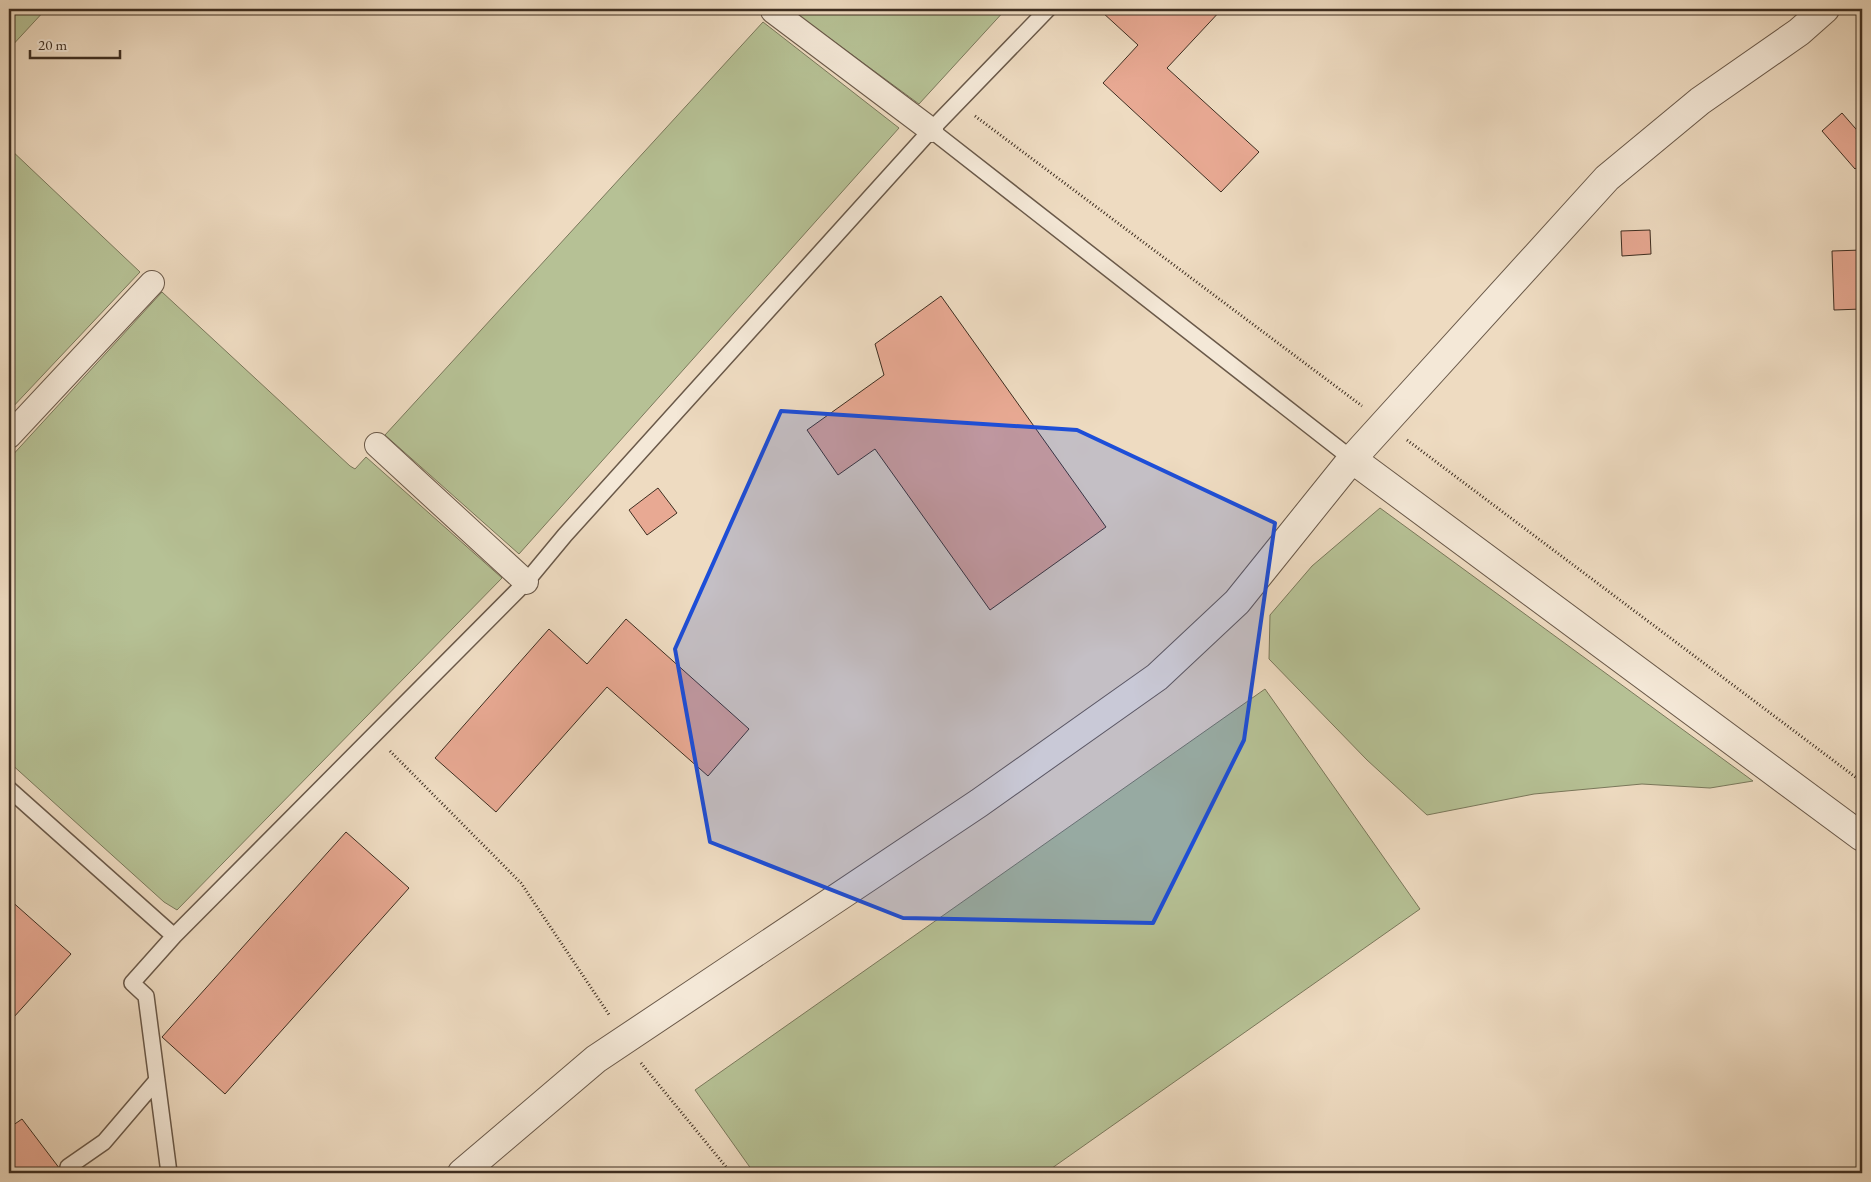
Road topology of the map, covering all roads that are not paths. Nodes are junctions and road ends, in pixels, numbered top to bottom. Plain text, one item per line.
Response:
1 (1048, 9) edge
2 (1824, 9) edge
3 (774, 11) dead end
4 (931, 130) junction
5 (152, 283) dead end
6 (9, 436) edge
7 (376, 445) dead end
8 (1352, 459) junction
9 (526, 582) junction
10 (9, 789) edge
11 (1862, 837) edge
12 (174, 936) junction
13 (157, 1080) junction
14 (68, 1167) dead end
15 (169, 1173) edge
16 (462, 1173) edge

1 - 4 lane
2 - 8 street
3 - 4 street
4 - 8 lane
4 - 9 lane
5 - 6 street
7 - 9 street
8 - 11 street
8 - 16 street
9 - 12 lane
10 - 12 lane
12 - 13 lane
13 - 14 lane
13 - 15 lane

